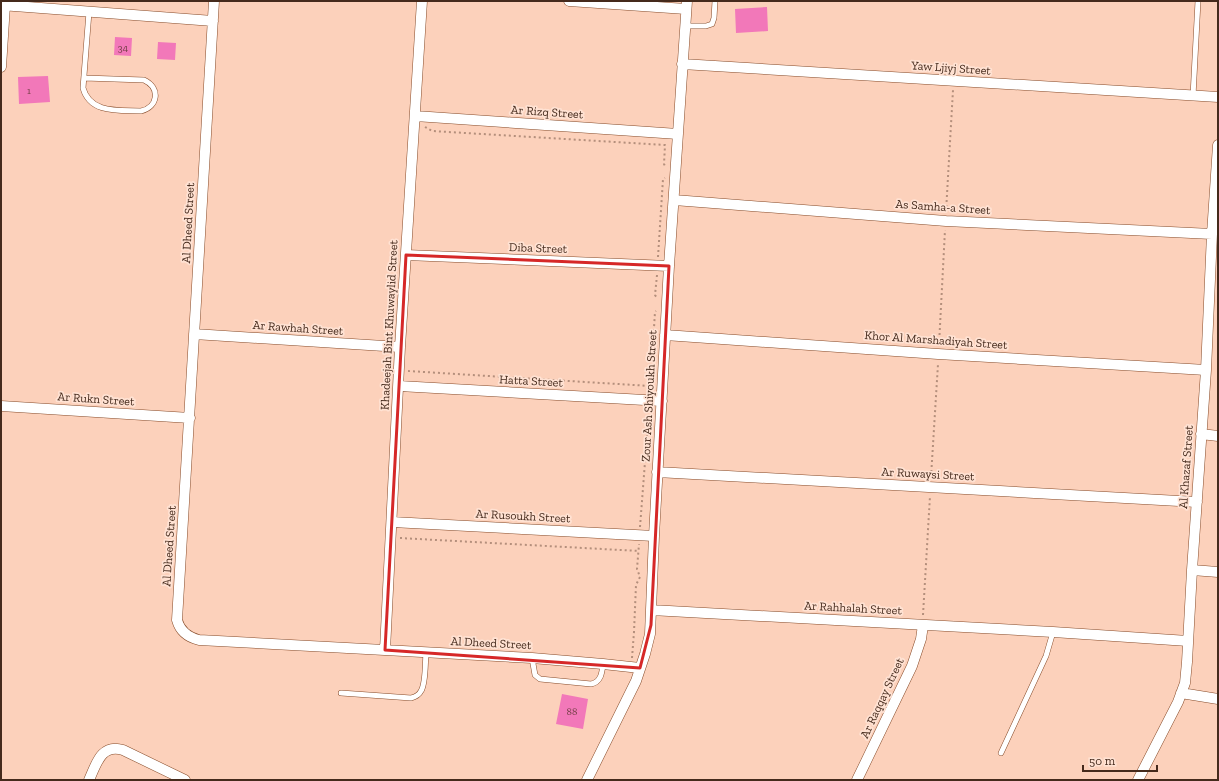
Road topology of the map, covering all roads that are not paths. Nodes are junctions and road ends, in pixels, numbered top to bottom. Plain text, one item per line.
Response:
1 (214, 1) edge
2 (422, 1) edge
3 (569, 1) edge
4 (715, 1) edge
5 (1198, 1) edge
6 (659, 4) edge
7 (3, 5) edge
8 (686, 5) edge
9 (89, 12) junction
10 (213, 21) junction
11 (685, 26) junction
12 (682, 64) junction
13 (1, 67) edge
14 (84, 78) junction
15 (1193, 96) junction
16 (1218, 97) edge
17 (415, 116) junction
18 (678, 134) junction
19 (1218, 145) edge
20 (1217, 164) edge
21 (674, 200) junction
22 (1212, 234) junction
23 (406, 255) junction
24 (669, 266) junction
25 (1213, 299) edge
26 (194, 334) junction
27 (665, 335) junction
28 (400, 347) junction
29 (1206, 370) junction
30 (399, 386) junction
31 (662, 401) junction
32 (1, 406) edge
33 (190, 418) junction
34 (1201, 434) junction
35 (1218, 436) edge
36 (657, 472) junction
37 (1196, 502) junction
38 (392, 522) junction
39 (654, 536) junction
40 (1192, 570) junction
41 (1218, 572) edge
42 (651, 610) junction
43 (923, 625) junction
44 (1053, 632) junction
45 (1188, 641) junction
46 (385, 650) junction
47 (426, 653) junction
48 (532, 658) junction
49 (603, 664) junction
50 (636, 668) junction
51 (341, 693) dead end
52 (1182, 693) junction
53 (1218, 699) edge
54 (1001, 753) dead end
55 (89, 780) edge
56 (185, 780) edge
57 (587, 780) edge
58 (857, 780) edge
59 (1138, 780) edge

1 - 10 street, Al Dheed Street
2 - 17 street, Khadeejah Bint Khuwaylid Street
3 - 6 street
4 - 11 lane
5 - 15 lane
6 - 8 street
7 - 9 street
7 - 13 street
8 - 11 street, Zour Ash Shiyoukh Street
9 - 10 street
9 - 14 lane
10 - 26 street, Al Dheed Street
11 - 12 street, Zour Ash Shiyoukh Street
12 - 15 street, Yaw Ljiyj Street
12 - 18 street, Zour Ash Shiyoukh Street
14 - 14 lane
15 - 16 street, Yaw Ljiyj Street
17 - 18 street, Ar Rizq Street
17 - 23 street, Khadeejah Bint Khuwaylid Street
18 - 21 street, Zour Ash Shiyoukh Street
19 - 20 street, Al Khazaf Street
20 - 22 street, Al Khazaf Street
21 - 22 street, As Samha-a Street
21 - 24 street, Zour Ash Shiyoukh Street
22 - 25 street, Al Khazaf Street
23 - 24 street, Diba Street
23 - 28 street, Khadeejah Bint Khuwaylid Street
24 - 27 street, Zour Ash Shiyoukh Street
25 - 29 street, Al Khazaf Street
26 - 28 street, Ar Rawhah Street
26 - 33 street, Al Dheed Street
27 - 29 street, Khor Al Marshadiyah Street
27 - 31 street, Zour Ash Shiyoukh Street
28 - 30 street, Khadeejah Bint Khuwaylid Street
29 - 34 street, Al Khazaf Street
30 - 31 street, Hatta Street
30 - 38 street, Khadeejah Bint Khuwaylid Street
31 - 36 street, Zour Ash Shiyoukh Street
32 - 33 street, Ar Rukn Street
33 - 46 street, Al Dheed Street
34 - 35 street
34 - 37 street, Al Khazaf Street
36 - 37 street, Ar Ruwaysi Street
36 - 39 street, Zour Ash Shiyoukh Street
37 - 40 street, Al Khazaf Street
38 - 39 street, Ar Rusoukh Street
38 - 46 street, Khadeejah Bint Khuwaylid Street
39 - 42 street, Zour Ash Shiyoukh Street
40 - 41 street
40 - 45 street, Al Khazaf Street
42 - 43 street, Ar Rahhalah Street
42 - 50 street, Zour Ash Shiyoukh Street
43 - 44 street, Ar Rahhalah Street
43 - 58 street, Ar Raqqay Street
44 - 45 street, Ar Rahhalah Street
44 - 54 lane
45 - 52 street, Al Khazaf Street
46 - 47 street, Al Dheed Street
47 - 48 street, Al Dheed Street
47 - 51 lane
48 - 49 street, Al Dheed Street
48 - 49 lane
49 - 50 street, Al Dheed Street
50 - 57 street, Zour Ash Shiyoukh Street
52 - 53 street
52 - 59 street, Al Khazaf Street
55 - 56 street

